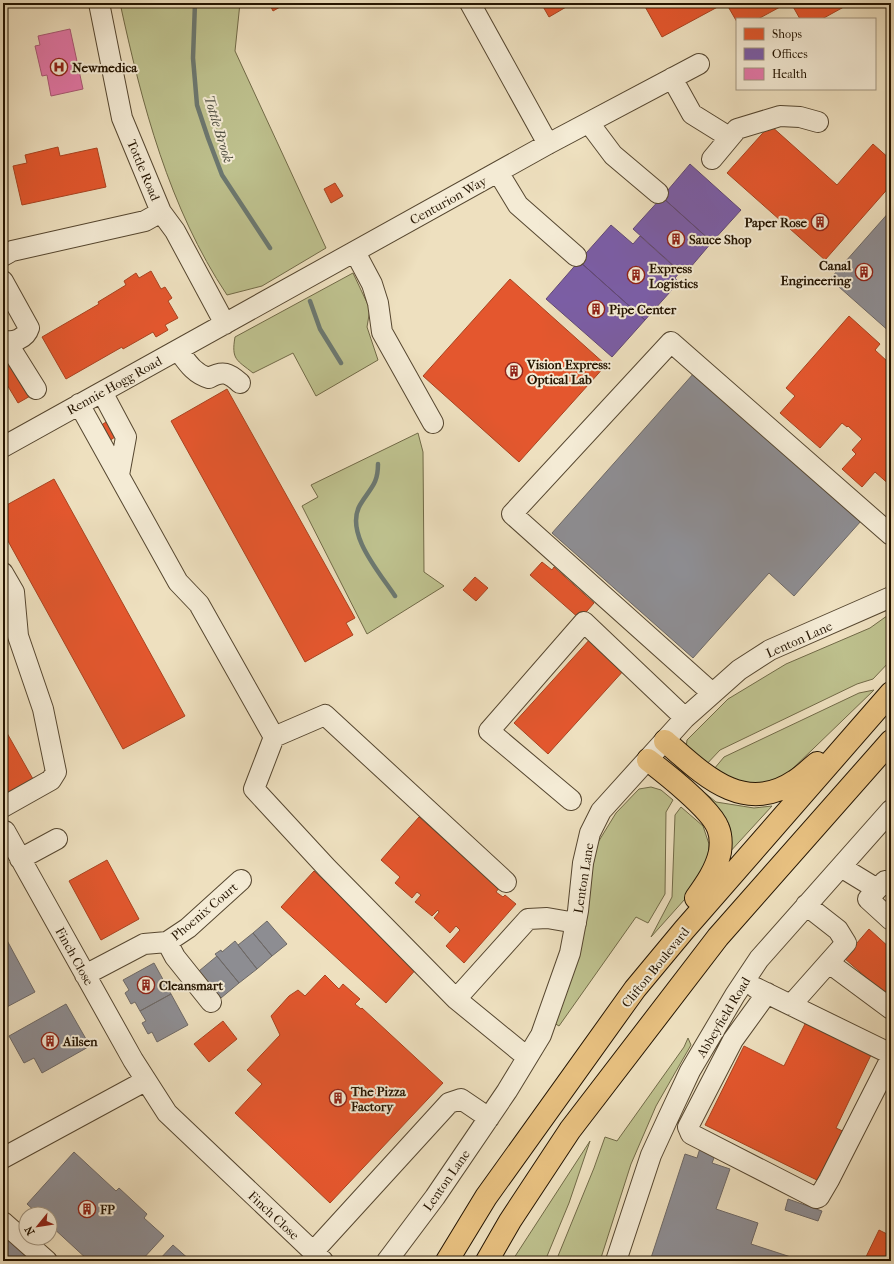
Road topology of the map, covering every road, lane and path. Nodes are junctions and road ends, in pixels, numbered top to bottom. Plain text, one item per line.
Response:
1 (99, 3) edge
2 (470, 3) edge
3 (699, 64) dead end
4 (672, 78) junction
5 (818, 122) dead end
6 (589, 123) junction
7 (729, 137) junction
8 (548, 144) junction
9 (712, 160) dead end
10 (498, 172) junction
11 (658, 193) dead end
12 (161, 212) junction
13 (355, 252) junction
14 (3, 256) edge
15 (576, 256) dead end
16 (3, 281) edge
17 (225, 324) junction
18 (4, 340) edge
19 (178, 350) junction
20 (240, 383) dead end
21 (36, 389) dead end
22 (102, 392) junction
23 (79, 404) junction
24 (433, 423) dead end
25 (3, 447) edge
26 (119, 475) junction
27 (890, 534) edge
28 (3, 573) edge
29 (891, 597) edge
30 (712, 693) junction
31 (889, 696) edge
32 (685, 718) junction
33 (274, 736) junction
34 (665, 741) junction
35 (891, 741) edge
36 (648, 760) junction
37 (571, 800) dead end
38 (3, 807) edge
39 (891, 810) edge
40 (5, 832) dead end
41 (56, 840) dead end
42 (20, 859) junction
43 (841, 867) junction
44 (241, 880) dead end
45 (506, 882) dead end
46 (884, 888) edge
47 (806, 905) junction
48 (891, 920) edge
49 (576, 923) junction
50 (167, 942) junction
51 (829, 962) junction
52 (85, 975) junction
53 (744, 982) junction
54 (635, 989) junction
55 (767, 993) junction
56 (456, 998) junction
57 (211, 1002) dead end
58 (791, 1005) junction
59 (891, 1009) edge
60 (891, 1054) edge
61 (527, 1058) junction
62 (891, 1058) edge
63 (145, 1081) junction
64 (489, 1118) junction
65 (3, 1158) edge
66 (510, 1221) junction
67 (3, 1222) edge
68 (318, 1257) edge
69 (47, 1261) edge
70 (387, 1261) edge
71 (447, 1261) edge
72 (487, 1261) edge
73 (496, 1261) edge
74 (616, 1261) edge

1 - 12 street, Tottle Road
2 - 8 street
3 - 4 street, Centurion Way
4 - 6 street, Centurion Way
4 - 7 street
5 - 7 street
6 - 8 street, Centurion Way
6 - 11 street
7 - 9 street
8 - 10 street, Centurion Way
10 - 13 street, Centurion Way
10 - 15 street
12 - 14 street
12 - 17 street, Tottle Road
13 - 17 street, Centurion Way
13 - 24 street
16 - 18 street
17 - 19 street, Rennie Hogg Road
18 - 21 street
19 - 20 street
19 - 22 street, Rennie Hogg Road
22 - 23 street, Rennie Hogg Road
22 - 26 street
23 - 25 street, Rennie Hogg Road
23 - 26 street
26 - 33 street
27 - 30 street
28 - 38 street
29 - 30 street, Lenton Lane
30 - 32 street, Lenton Lane
31 - 34 highway
31 - 54 highway, Clifton Boulevard
32 - 34 street, Lenton Lane
32 - 37 street
33 - 45 street
33 - 56 street
34 - 36 street, Lenton Lane
35 - 66 highway
36 - 49 street, Lenton Lane
36 - 54 highway
39 - 43 street, Abbeyfield Road
40 - 42 street, Finch Close
41 - 42 street
42 - 52 street, Finch Close
43 - 46 street
43 - 47 street, Abbeyfield Road
44 - 50 street, Phoenix Court
46 - 48 street
47 - 51 street
47 - 53 street, Abbeyfield Road
49 - 56 street
49 - 61 street, Lenton Lane
50 - 52 street, Phoenix Court
50 - 57 street, Phoenix Court
51 - 58 street
51 - 59 street
52 - 63 street, Finch Close
53 - 55 street
53 - 74 street, Abbeyfield Road
54 - 71 highway, Clifton Boulevard
55 - 58 street
55 - 62 street
56 - 61 street
58 - 60 street
61 - 64 street, Lenton Lane
63 - 65 street
63 - 68 street, Finch Close
64 - 68 street
64 - 70 street, Lenton Lane
66 - 72 highway
66 - 73 highway
67 - 69 street

